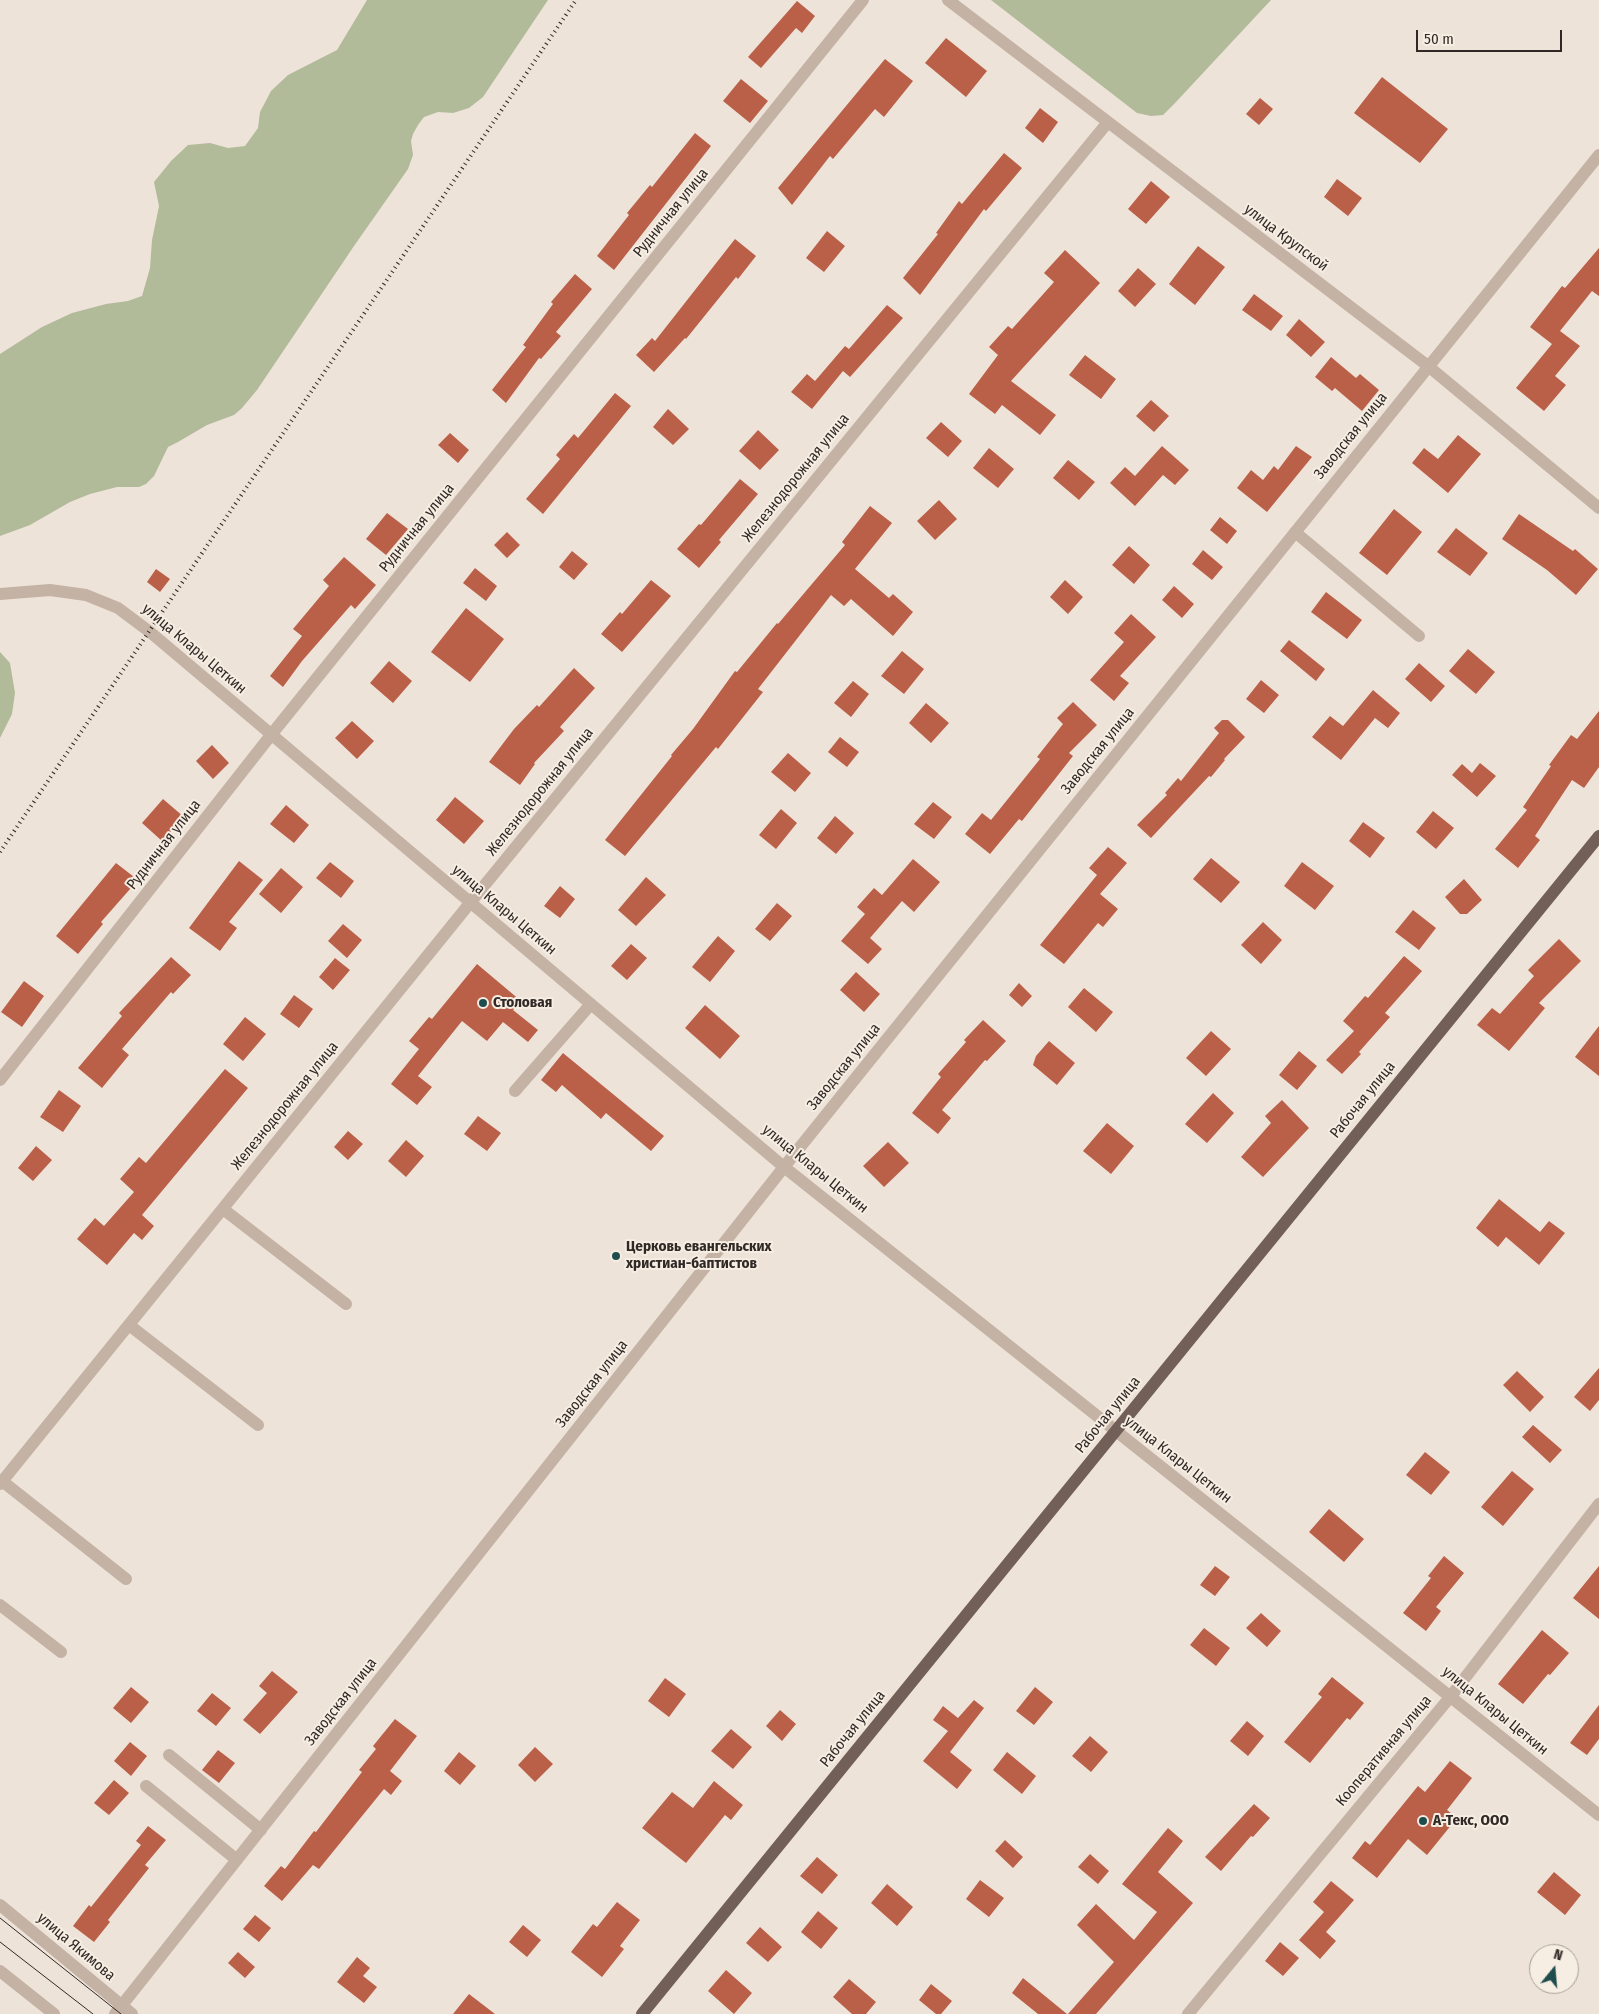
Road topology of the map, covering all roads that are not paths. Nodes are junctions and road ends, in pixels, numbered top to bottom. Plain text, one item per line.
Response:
1 (864, 0) edge
2 (948, 0) edge
3 (1108, 122) junction
4 (1599, 154) edge
5 (1428, 366) junction
6 (1599, 508) edge
7 (1295, 532) junction
8 (0, 594) edge
9 (1419, 636) dead end
10 (271, 735) junction
11 (1599, 836) edge
12 (470, 903) junction
13 (590, 1004) junction
14 (0, 1080) edge
15 (515, 1091) dead end
16 (784, 1166) junction
17 (223, 1208) junction
18 (346, 1304) dead end
19 (129, 1325) junction
20 (258, 1425) dead end
21 (1116, 1431) junction
22 (1, 1482) edge
23 (1599, 1504) edge
24 (126, 1579) dead end
25 (0, 1605) edge
26 (61, 1652) dead end
27 (1451, 1696) junction
28 (169, 1754) dead end
29 (146, 1786) dead end
30 (1599, 1815) edge
31 (261, 1830) junction
32 (237, 1860) junction
33 (0, 1905) edge
34 (0, 1971) edge
35 (123, 2011) edge
36 (54, 2014) edge
37 (642, 2014) edge
38 (1188, 2014) edge

1 - 10 street, Рудничная улица
2 - 3 street, улица Крупской
3 - 5 street, улица Крупской
3 - 12 street, Железнодорожная улица
4 - 5 street, Заводская улица
5 - 6 street, улица Крупской
5 - 7 street, Заводская улица
7 - 9 street
7 - 16 street, Заводская улица
8 - 10 street, улица Клары Цеткин
10 - 12 street, улица Клары Цеткин
10 - 14 street, Рудничная улица
11 - 21 main road, Рабочая улица
12 - 13 street, улица Клары Цеткин
12 - 17 street, Железнодорожная улица
13 - 15 street
13 - 16 street, улица Клары Цеткин
16 - 21 street, улица Клары Цеткин
16 - 31 street, Заводская улица
17 - 18 street
17 - 19 street, Железнодорожная улица
19 - 20 street
19 - 22 street, Железнодорожная улица
21 - 27 street, улица Клары Цеткин
21 - 37 main road, Рабочая улица
22 - 24 street
23 - 27 street, Кооперативная улица
25 - 26 street
27 - 30 street, улица Клары Цеткин
27 - 38 street, Кооперативная улица
28 - 31 street
29 - 32 street
31 - 32 street, Заводская улица
32 - 35 street, Заводская улица
33 - 35 street, улица Якимова
34 - 36 street

